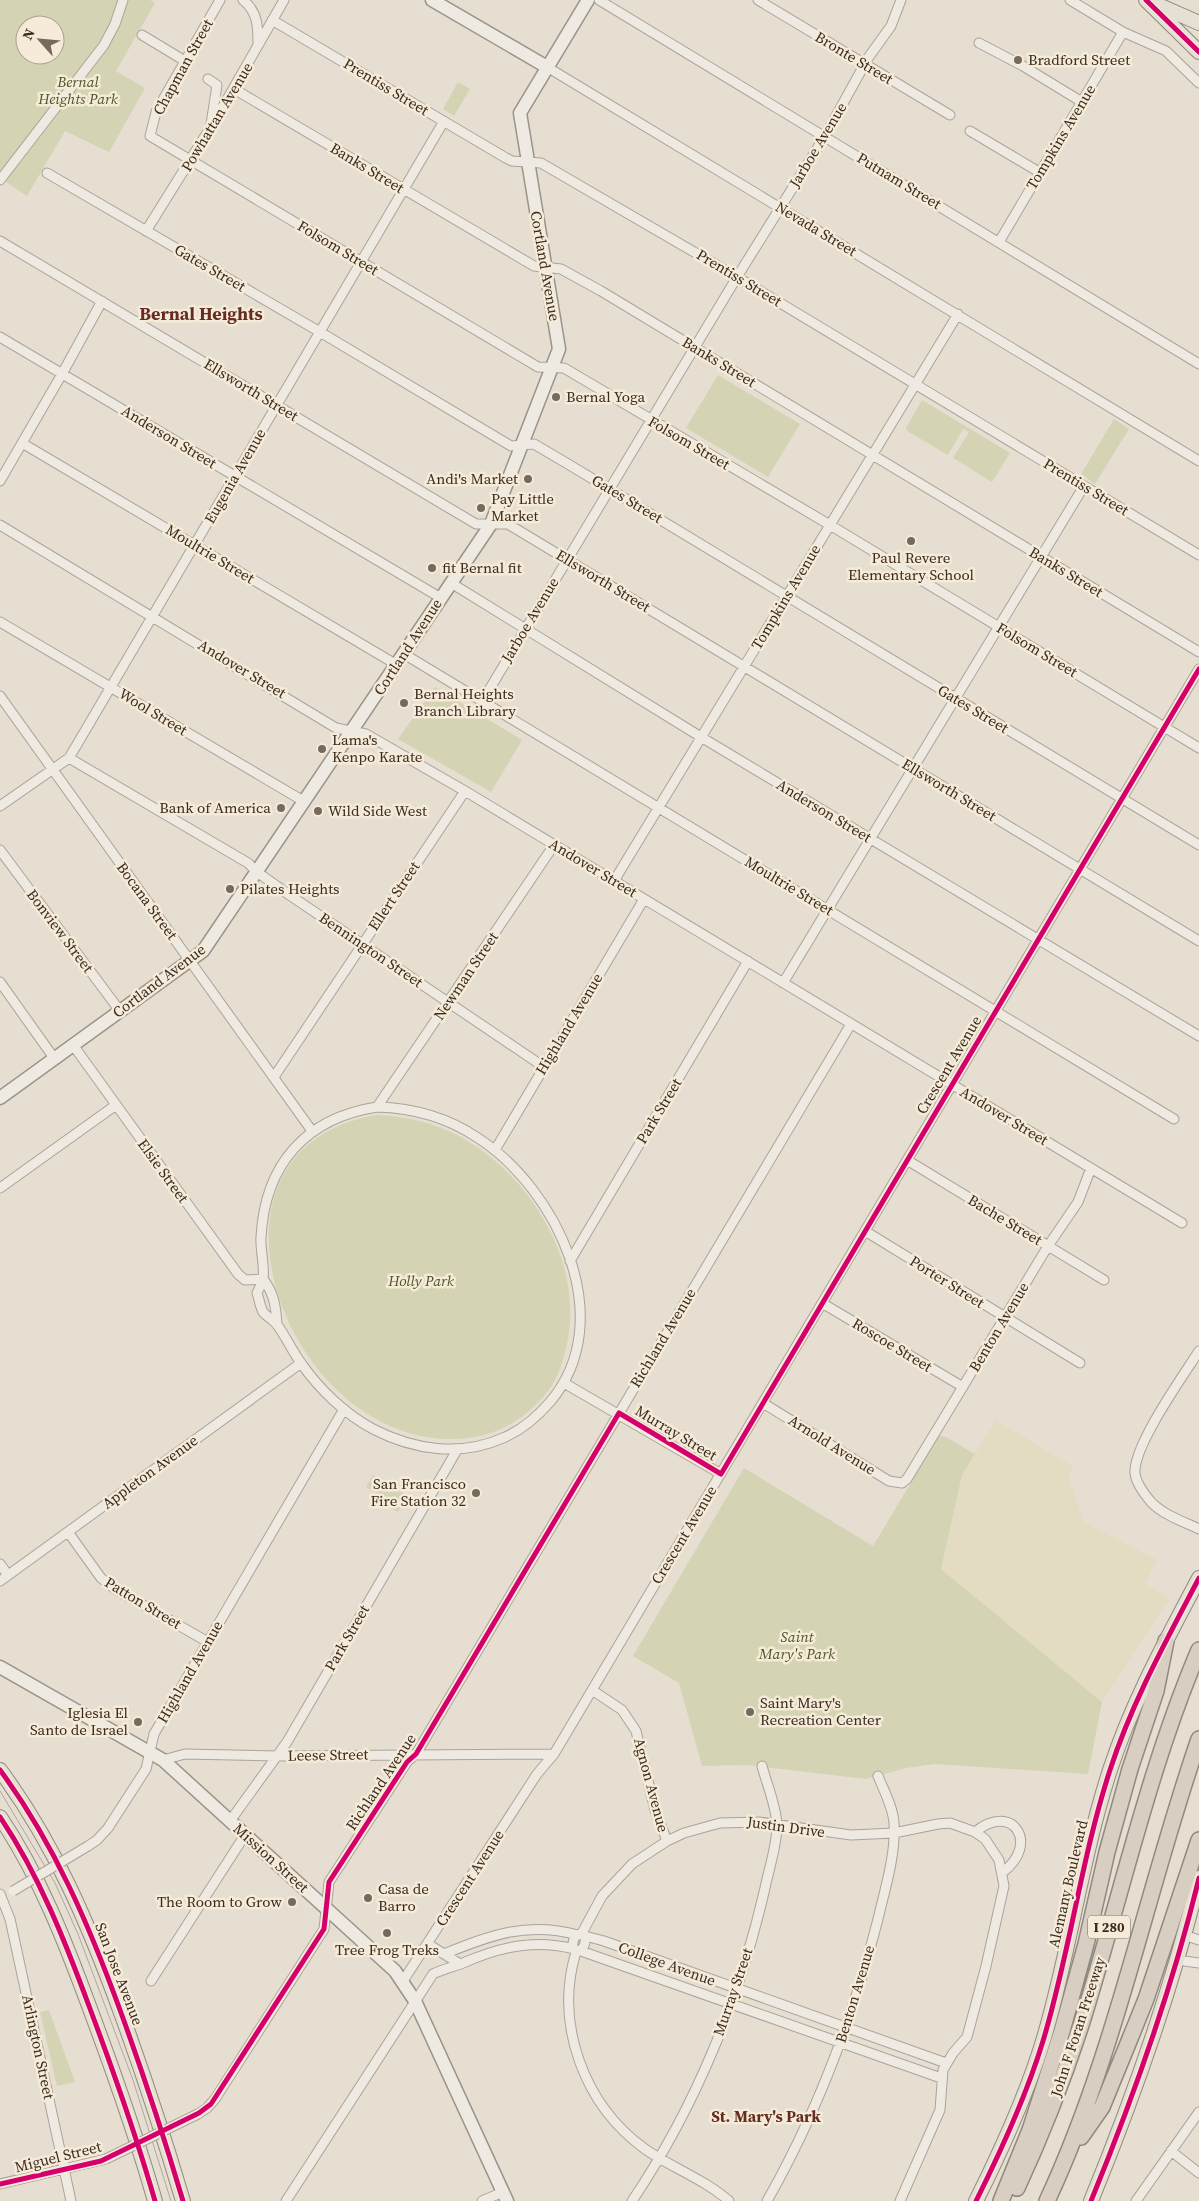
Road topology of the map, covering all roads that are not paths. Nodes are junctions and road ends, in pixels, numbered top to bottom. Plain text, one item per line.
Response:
1 (123, 0) edge
2 (220, 0) edge
3 (243, 0) edge
4 (284, 0) edge
5 (432, 0) edge
6 (588, 0) edge
7 (599, 0) edge
8 (758, 0) edge
9 (901, 0) edge
10 (1070, 0) edge
11 (1147, 0) edge
12 (272, 20) junction
13 (1199, 24) edge
14 (1124, 32) junction
15 (142, 35) dead end
16 (978, 43) dead end
17 (258, 47) junction
18 (1199, 52) edge
19 (185, 61) junction
20 (865, 65) junction
21 (547, 67) junction
22 (208, 79) dead end
23 (1199, 83) edge
24 (234, 89) junction
25 (1082, 102) junction
26 (950, 115) dead end
27 (444, 121) junction
28 (210, 129) junction
29 (970, 131) dead end
30 (150, 136) joint
31 (825, 136) junction
32 (191, 160) junction
33 (527, 161) junction
34 (1039, 172) junction
35 (47, 173) dead end
36 (0, 180) edge
37 (404, 189) junction
38 (780, 207) junction
39 (146, 231) junction
40 (0, 241) edge
41 (998, 242) junction
42 (361, 262) junction
43 (546, 267) junction
44 (737, 277) junction
45 (102, 301) junction
46 (958, 314) junction
47 (320, 332) junction
48 (0, 337) edge
49 (694, 347) junction
50 (1199, 364) edge
51 (552, 368) junction
52 (62, 374) junction
53 (915, 384) junction
54 (277, 405) junction
55 (650, 420) junction
56 (22, 443) junction
57 (522, 445) junction
58 (872, 455) junction
59 (1199, 461) edge
60 (235, 476) junction
61 (0, 481) edge
62 (1084, 486) junction
63 (609, 489) junction
64 (491, 524) junction
65 (0, 525) edge
66 (830, 525) junction
67 (194, 545) junction
68 (1199, 555) edge
69 (1041, 556) junction
70 (566, 560) junction
71 (451, 583) junction
72 (787, 596) junction
73 (441, 598) junction
74 (152, 615) junction
75 (0, 622) edge
76 (999, 627) junction
77 (525, 630) junction
78 (1199, 652) edge
79 (401, 660) junction
80 (744, 666) junction
81 (1199, 668) edge
82 (111, 687) junction
83 (0, 696) edge
84 (956, 698) junction
85 (482, 700) junction
86 (1164, 727) junction
87 (352, 731) junction
88 (701, 737) junction
89 (1199, 748) edge
90 (69, 758) junction
91 (52, 768) junction
92 (913, 769) junction
93 (464, 791) junction
94 (1122, 798) junction
95 (305, 802) junction
96 (0, 806) edge
97 (659, 807) junction
98 (871, 839) junction
99 (554, 845) junction
100 (1199, 845) edge
101 (0, 850) edge
102 (1080, 869) junction
103 (257, 872) junction
104 (614, 881) junction
105 (644, 899) junction
106 (828, 909) junction
107 (1038, 940) junction
108 (1199, 941) edge
109 (362, 944) junction
110 (190, 961) junction
111 (748, 961) junction
112 (0, 982) edge
113 (784, 983) junction
114 (448, 1002) junction
115 (120, 1011) junction
116 (996, 1011) junction
117 (851, 1024) junction
118 (1199, 1036) edge
119 (73, 1045) junction
120 (54, 1058) junction
121 (544, 1066) junction
122 (274, 1077) junction
123 (952, 1085) junction
124 (0, 1098) edge
125 (116, 1104) junction
126 (377, 1107) junction
127 (1174, 1119) dead end
128 (312, 1130) junction
129 (495, 1150) junction
130 (907, 1160) junction
131 (1091, 1168) junction
132 (0, 1188) edge
133 (1182, 1223) dead end
134 (865, 1231) junction
135 (1048, 1246) junction
136 (570, 1261) junction
137 (263, 1279) junction
138 (1104, 1280) dead end
139 (822, 1303) junction
140 (1004, 1317) junction
141 (277, 1325) junction
142 (1199, 1351) edge
143 (301, 1363) junction
144 (1080, 1363) dead end
145 (564, 1383) junction
146 (963, 1388) junction
147 (763, 1403) junction
148 (344, 1409) junction
149 (619, 1413) junction
150 (457, 1450) junction
151 (721, 1474) junction
152 (902, 1482) joint
153 (1199, 1529) edge
154 (68, 1532) junction
155 (0, 1564) edge
156 (8, 1575) junction
157 (1199, 1578) edge
158 (0, 1581) edge
159 (1166, 1641) junction
160 (208, 1642) junction
161 (1199, 1650) edge
162 (0, 1667) edge
163 (592, 1690) junction
164 (1199, 1738) edge
165 (149, 1752) junction
166 (416, 1754) junction
167 (554, 1754) junction
168 (276, 1756) junction
169 (163, 1760) junction
170 (762, 1766) dead end
171 (0, 1770) edge
172 (878, 1776) dead end
173 (0, 1817) edge
174 (230, 1821) junction
175 (777, 1824) junction
176 (975, 1832) junction
177 (894, 1833) junction
178 (245, 1835) junction
179 (1199, 1840) edge
180 (667, 1841) junction
181 (1002, 1872) junction
182 (1199, 1878) edge
183 (1, 1896) edge
184 (326, 1907) junction
185 (582, 1935) junction
186 (1184, 1935) junction
187 (1199, 1940) edge
188 (428, 1944) junction
189 (577, 1950) junction
190 (444, 1954) junction
191 (1177, 1960) junction
192 (1199, 1963) edge
193 (460, 1964) junction
194 (150, 1981) dead end
195 (403, 1981) junction
196 (736, 1988) junction
197 (415, 2001) junction
198 (731, 2003) junction
199 (846, 2028) junction
200 (841, 2042) junction
201 (946, 2063) junction
202 (941, 2078) junction
203 (1199, 2112) edge
204 (149, 2138) joint
205 (1171, 2151) junction
206 (659, 2158) junction
207 (1064, 2161) junction
208 (64, 2170) junction
209 (1199, 2173) edge
210 (0, 2184) edge
211 (505, 2196) edge
212 (71, 2201) edge
213 (155, 2201) edge
214 (183, 2201) edge
215 (286, 2201) edge
216 (482, 2201) edge
217 (632, 2201) edge
218 (730, 2201) edge
219 (767, 2201) edge
220 (900, 2201) edge
221 (974, 2201) edge
222 (1002, 2201) edge
223 (1011, 2201) edge
224 (1047, 2201) edge
225 (1091, 2201) edge
226 (1136, 2201) edge

1 - 36 street
2 - 19 street, Chapman Street
3 - 17 street
4 - 12 street, Powhattan Avenue
5 - 21 street, Nevada Street
6 - 21 street, Cortland Avenue
7 - 31 street, Putnam Street
8 - 20 street, Bronte Street
9 - 20 street, Jarboe Avenue
10 - 14 street
11 - 13 main road
11 - 18 main road
12 - 17 street, Powhattan Avenue
12 - 27 street, Prentiss Street
14 - 23 street
14 - 25 street, Tompkins Avenue
15 - 19 street
16 - 25 street
17 - 24 street, Powhattan Avenue
19 - 30 street, Chapman Street
20 - 26 street, Bronte Street
20 - 31 street, Jarboe Avenue
21 - 33 street, Cortland Avenue
21 - 38 street, Nevada Street
22 - 28 street
24 - 28 street, Powhattan Avenue
24 - 37 street, Banks Street
25 - 34 street, Tompkins Avenue
27 - 33 street, Prentiss Street
27 - 37 street, Eugenia Avenue
28 - 32 street, Powhattan Avenue
29 - 34 street
30 - 32 street, Folsom Street
31 - 38 street, Jarboe Avenue
31 - 41 street, Putnam Street
32 - 39 street, Powhattan Avenue
32 - 42 street, Folsom Street
33 - 43 street, Cortland Avenue
33 - 44 street, Prentiss Street
34 - 41 street, Tompkins Avenue
35 - 39 street, Gates Street
37 - 42 street, Eugenia Avenue
37 - 43 street, Banks Street
38 - 44 street, Jarboe Avenue
38 - 46 street, Nevada Street
39 - 47 street, Gates Street
40 - 45 street, Ellsworth Street
41 - 50 street, Putnam Street
42 - 47 street, Eugenia Avenue
42 - 51 street, Folsom Street
43 - 49 street, Banks Street
43 - 51 street, Cortland Avenue
44 - 49 street, Jarboe Avenue
44 - 53 street, Prentiss Street
45 - 52 street
45 - 54 street, Ellsworth Street
46 - 53 street, Tompkins Avenue
46 - 59 street, Nevada Street
47 - 54 street, Eugenia Avenue
47 - 57 street, Gates Street
48 - 52 street, Anderson Street
49 - 55 street, Jarboe Avenue
49 - 58 street, Banks Street
51 - 55 street, Folsom Street
51 - 57 street, Cortland Avenue
52 - 56 street
52 - 60 street, Anderson Street
53 - 58 street, Tompkins Avenue
53 - 62 street, Prentiss Street
54 - 60 street, Eugenia Avenue
54 - 64 street, Ellsworth Street
55 - 63 street, Jarboe Avenue
55 - 66 street, Folsom Street
56 - 61 street
56 - 67 street, Moultrie Street
57 - 63 street, Gates Street
57 - 64 street, Cortland Avenue
58 - 66 street, Tompkins Avenue
58 - 69 street, Banks Street
60 - 67 street, Eugenia Avenue
60 - 73 street, Anderson Street
62 - 68 street, Prentiss Street
62 - 69 street
63 - 70 street, Jarboe Avenue
63 - 72 street, Gates Street
64 - 70 street, Ellsworth Street
64 - 71 street, Cortland Avenue
65 - 74 street, Andover Street
66 - 72 street, Tompkins Avenue
66 - 76 street, Folsom Street
67 - 74 street, Eugenia Avenue
67 - 79 street, Moultrie Street
69 - 76 street
69 - 78 street, Banks Street
70 - 77 street, Jarboe Avenue
70 - 80 street, Ellsworth Street
71 - 73 street, Cortland Avenue
71 - 77 street, Anderson Street
72 - 80 street, Tompkins Avenue
72 - 84 street, Gates Street
73 - 79 street, Cortland Avenue
74 - 82 street, Eugenia Avenue
74 - 87 street, Andover Street
75 - 82 street, Wool Street
76 - 84 street
76 - 86 street, Folsom Street
77 - 85 street, Jarboe Avenue
77 - 88 street, Anderson Street
79 - 85 street, Moultrie Street
79 - 87 street, Cortland Avenue
80 - 88 street, Tompkins Avenue
80 - 92 street, Ellsworth Street
81 - 86 street, Crescent Avenue
82 - 90 street, Eugenia Avenue
82 - 95 street, Wool Street
83 - 91 street, Bocana Street
84 - 92 street
84 - 94 street, Gates Street
85 - 97 street, Moultrie Street
86 - 89 street, Folsom Street
86 - 94 street, Crescent Avenue
87 - 93 street, Andover Street
87 - 95 street, Cortland Avenue
88 - 97 street, Tompkins Avenue
88 - 98 street, Anderson Street
90 - 91 street, Eugenia Avenue
90 - 103 street, Bennington Street
91 - 96 street, Eugenia Avenue
91 - 110 street, Bocana Street
92 - 98 street
92 - 102 street, Ellsworth Street
93 - 99 street, Andover Street
93 - 109 street, Ellert Street
94 - 100 street, Gates Street
94 - 102 street, Crescent Avenue
95 - 103 street, Cortland Avenue
97 - 104 street, Tompkins Avenue
97 - 106 street, Moultrie Street
98 - 106 street
98 - 107 street, Anderson Street
99 - 104 street, Andover Street
99 - 114 street, Newman Street
101 - 115 street, Bonview Street
102 - 107 street, Crescent Avenue
102 - 108 street, Ellsworth Street
103 - 109 street, Bennington Street
103 - 110 street, Cortland Avenue
104 - 105 street, Andover Street
105 - 111 street, Andover Street
105 - 121 street, Highland Avenue
106 - 113 street
106 - 116 street, Moultrie Street
107 - 116 street, Crescent Avenue
107 - 118 street, Anderson Street
109 - 114 street, Bennington Street
109 - 122 street, Ellert Street
110 - 115 street, Cortland Avenue
110 - 122 street, Bocana Street
111 - 113 street, Andover Street
111 - 136 street, Park Street
112 - 120 street
113 - 117 street, Andover Street
114 - 121 street, Bennington Street
114 - 126 street, Newman Street
115 - 119 street, Cortland Avenue
116 - 123 street, Crescent Avenue
116 - 127 street, Moultrie Street
117 - 123 street, Andover Street
117 - 149 street, Richland Avenue
119 - 120 street, Cortland Avenue
119 - 125 street, Elsie Street
120 - 124 street, Cortland Avenue
121 - 129 street, Highland Avenue
122 - 128 street, Bocana Street
123 - 130 street, Crescent Avenue
123 - 131 street, Andover Street
125 - 132 street
125 - 137 street, Elsie Street
126 - 128 street
126 - 129 street
128 - 137 street
129 - 136 street
130 - 134 street, Crescent Avenue
130 - 135 street, Bache Street
131 - 133 street, Andover Street
131 - 135 street, Benton Avenue
134 - 139 street, Crescent Avenue
134 - 140 street, Porter Street
135 - 138 street, Bache Street
135 - 140 street, Benton Avenue
136 - 145 street
137 - 141 street
137 - 141 street
139 - 146 street, Roscoe Street
139 - 147 street, Crescent Avenue
140 - 144 street, Porter Street
140 - 146 street, Benton Avenue
141 - 143 street
142 - 153 street
143 - 148 street
143 - 154 street, Appleton Avenue
145 - 149 street, Murray Street
145 - 150 street
146 - 152 street, Benton Avenue
147 - 151 street, Crescent Avenue
147 - 152 street, Arnold Avenue
148 - 150 street
148 - 160 street, Highland Avenue
149 - 151 street, Murray Street
149 - 166 street, Richland Avenue
150 - 168 street, Park Street
151 - 163 street, Crescent Avenue
154 - 156 street, Appleton Avenue
154 - 160 street, Patton Street
155 - 156 street
156 - 158 street, Appleton Avenue
157 - 159 main road, Alemany Boulevard
159 - 221 main road, Alemany Boulevard
159 - 222 highway
160 - 165 street, Highland Avenue
161 - 223 highway, John F Foran Freeway / I 280
162 - 165 street, Mission Street
163 - 167 street, Crescent Avenue
163 - 180 street, Agnon Avenue
164 - 207 highway, I 280
165 - 169 street, Mission Street
165 - 183 street, Highland Avenue, bridge
166 - 167 street, Leese Street
166 - 168 street, Leese Street
166 - 184 street, Richland Avenue
167 - 188 street, Crescent Avenue
168 - 169 street, Leese Street
168 - 174 street, Park Street
169 - 174 street, Mission Street
170 - 175 street, Murray Street
171 - 214 main road, San Jose Avenue
172 - 177 street, Benton Avenue
173 - 213 main road
174 - 178 street, Mission Street
175 - 177 street, Justin Drive
175 - 180 street, Justin Drive
175 - 196 street, Murray Street
176 - 177 street, Justin Drive
176 - 181 street, Justin Drive
176 - 181 street
177 - 199 street, Benton Avenue
178 - 184 street, Mission Street
178 - 194 street
179 - 207 highway
180 - 185 street, Justin Drive
181 - 201 street, Justin Drive
182 - 186 main road
183 - 208 street, Arlington Street
184 - 195 street, Mission Street
184 - 204 street, Richland Avenue, bridge
185 - 189 street, Justin Drive
185 - 190 street, College Avenue
185 - 196 street, College Avenue
186 - 187 street
186 - 191 main road
188 - 190 street
188 - 195 street, Crescent Avenue
189 - 193 street, College Avenue
189 - 198 street, College Avenue
189 - 206 street, Justin Drive
190 - 193 street
191 - 192 street
191 - 225 main road
193 - 197 street, College Avenue
195 - 197 street, Mission Street
196 - 198 street, Murray Street
196 - 199 street, College Avenue
197 - 211 street, Mission Street
197 - 215 street, College Avenue
198 - 200 street, College Avenue
198 - 206 street, Murray Street
199 - 200 street, Benton Avenue
199 - 201 street, College Avenue
200 - 202 street, College Avenue
200 - 219 street, Benton Avenue
201 - 202 street, Justin Drive
202 - 220 street, Justin Drive
203 - 205 street
204 - 208 street, Miguel Street, bridge
205 - 209 street
205 - 226 street
206 - 217 street, Murray Street
206 - 218 street, Justin Drive
207 - 224 highway, I 280
208 - 210 street, Miguel Street
208 - 212 street, Arlington Street
211 - 216 street

